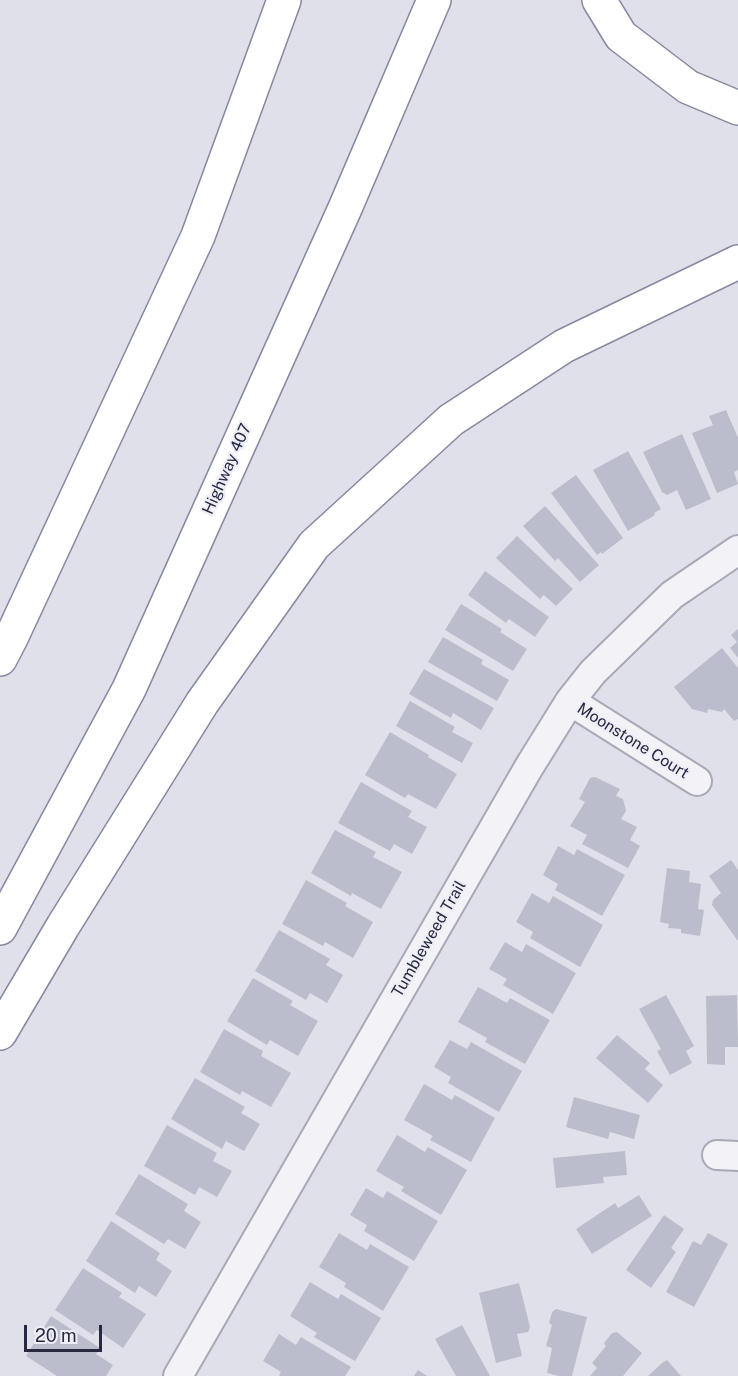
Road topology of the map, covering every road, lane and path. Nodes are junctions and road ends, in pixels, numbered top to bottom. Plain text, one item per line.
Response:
1 (284, 0) edge
2 (434, 0) edge
3 (599, 0) edge
4 (738, 108) edge
5 (738, 262) edge
6 (738, 550) edge
7 (0, 659) edge
8 (570, 701) junction
9 (697, 781) dead end
10 (0, 928) edge
11 (0, 1033) edge
12 (178, 1376) edge

1 - 7 highway
2 - 10 highway, Highway 407
3 - 4 highway
5 - 11 highway
6 - 8 street, Tumbleweed Trail
8 - 9 street, Moonstone Court
8 - 12 street, Tumbleweed Trail

